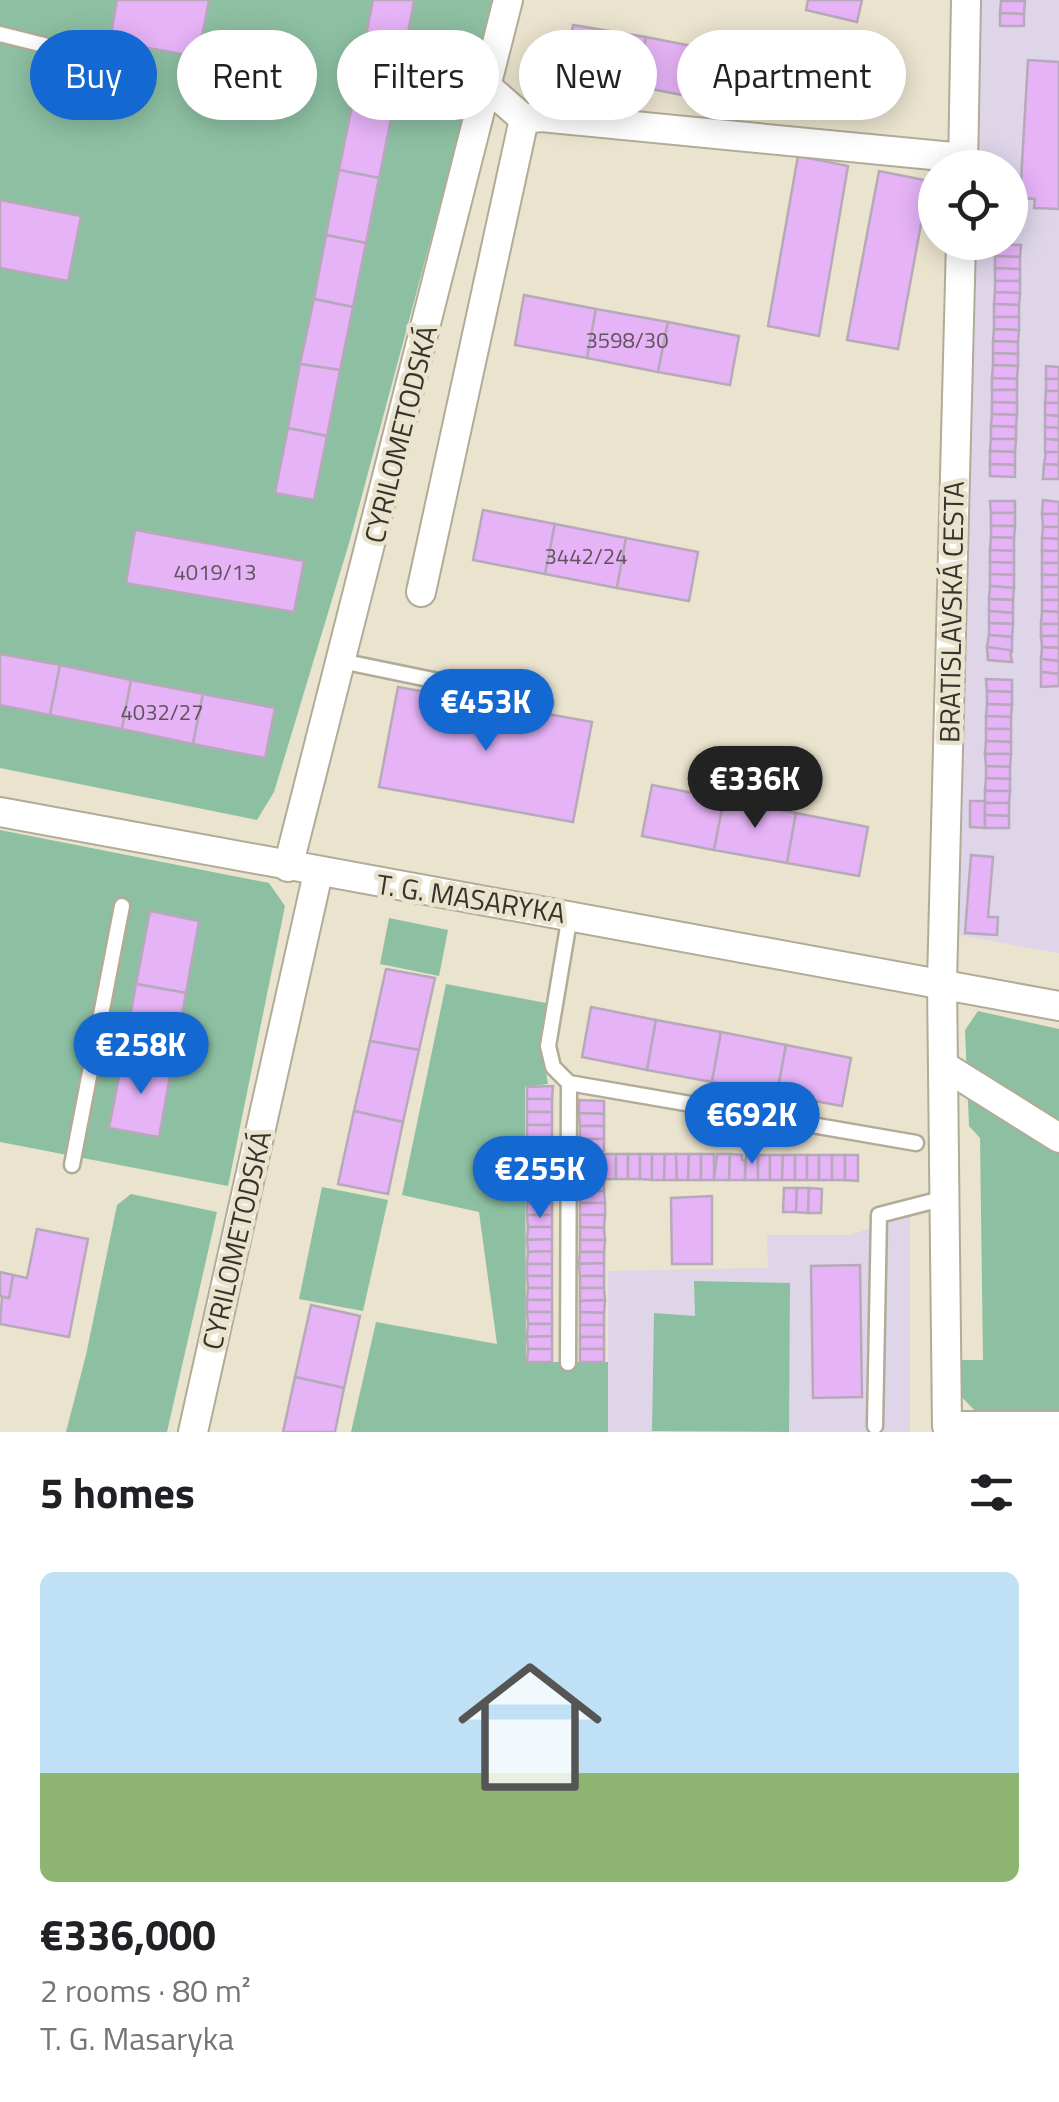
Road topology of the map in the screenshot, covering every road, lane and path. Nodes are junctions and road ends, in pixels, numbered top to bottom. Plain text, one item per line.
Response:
1 (508, 0) edge
2 (966, 0) edge
3 (499, 33) edge
4 (0, 34) edge
5 (30, 42) edge
6 (499, 97) edge
7 (519, 115) edge
8 (477, 120) edge
9 (524, 120) edge
10 (569, 120) edge
11 (963, 150) edge
12 (918, 158) edge
13 (961, 260) edge
14 (421, 592) dead end
15 (341, 661) junction
16 (544, 703) dead end
17 (0, 812) edge
18 (288, 867) junction
19 (318, 873) junction
20 (122, 906) dead end
21 (570, 914) junction
22 (942, 982) junction
23 (1059, 1006) edge
24 (944, 1066) junction
25 (568, 1083) junction
26 (1059, 1138) edge
27 (916, 1143) dead end
28 (72, 1165) dead end
29 (945, 1198) junction
30 (568, 1363) dead end
31 (875, 1426) dead end
32 (1059, 1426) edge
33 (193, 1432) edge

1 - 3 street, CYRILOMETODSKÁ
2 - 11 street
4 - 5 lane
6 - 7 street
8 - 15 street, CYRILOMETODSKÁ
9 - 14 street
10 - 12 street
13 - 22 street, BRATISLAVSKÁ CESTA
15 - 16 lane
15 - 18 street, CYRILOMETODSKÁ
17 - 18 street, T. G. MASARYKA
18 - 19 street, T. G. MASARYKA
19 - 21 street, T. G. MASARYKA
19 - 33 street, CYRILOMETODSKÁ
20 - 28 lane
21 - 22 street, T. G. MASARYKA
21 - 25 lane
22 - 23 street, T. G. MASARYKA
22 - 24 street, BRATISLAVSKÁ CESTA
24 - 26 street
24 - 29 street, BRATISLAVSKÁ CESTA
25 - 27 lane
25 - 30 lane
29 - 31 lane
29 - 32 street, BRATISLAVSKÁ CESTA

